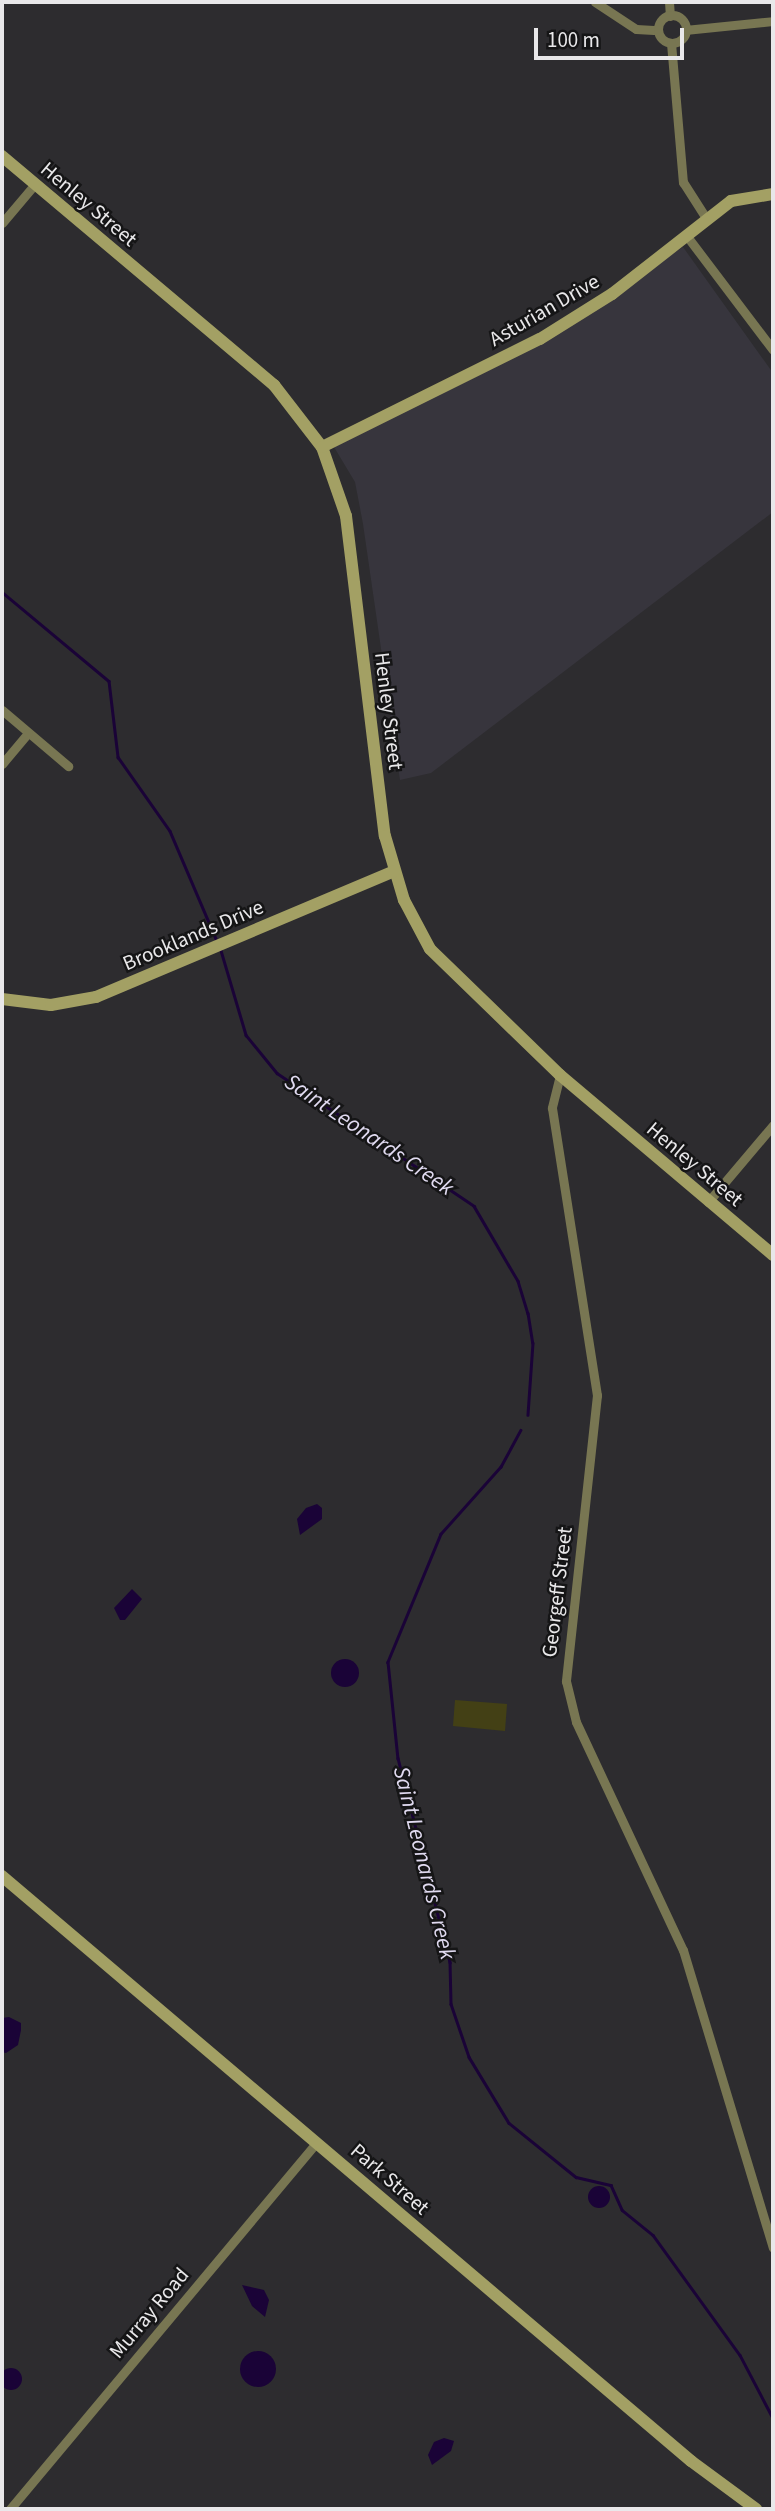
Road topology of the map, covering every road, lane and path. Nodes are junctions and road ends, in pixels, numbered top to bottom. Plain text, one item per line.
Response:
1 (595, 2) edge
2 (669, 2) edge
3 (670, 16) junction
4 (773, 22) edge
5 (658, 30) junction
6 (685, 30) junction
7 (671, 43) junction
8 (2, 156) edge
9 (34, 184) junction
10 (773, 194) edge
11 (706, 218) junction
12 (2, 223) edge
13 (686, 235) junction
14 (773, 350) edge
15 (323, 447) junction
16 (2, 710) edge
17 (28, 733) junction
18 (2, 764) edge
19 (68, 766) dead end
20 (394, 871) junction
21 (2, 999) edge
22 (560, 1075) junction
23 (773, 1125) edge
24 (708, 1202) junction
25 (773, 1255) edge
26 (2, 1876) edge
27 (317, 2142) junction
28 (773, 2248) edge
29 (10, 2509) edge
30 (756, 2509) edge

1 - 5 street
2 - 3 street
3 - 5 street
3 - 6 street
4 - 6 street
5 - 7 street
6 - 7 street
7 - 11 street
8 - 9 street, Henley Street
9 - 12 street
9 - 15 street, Henley Street
10 - 11 street, Asturian Drive
11 - 13 street, Asturian Drive
13 - 14 street
13 - 15 street, Asturian Drive
15 - 20 street, Henley Street
16 - 17 street
17 - 18 street
17 - 19 street
20 - 21 street, Brooklands Drive
20 - 22 street, Henley Street
22 - 24 street, Henley Street
22 - 28 street, Georgeff Street
23 - 24 street
24 - 25 street, Henley Street
26 - 27 street, Park Street
27 - 29 street, Murray Road
27 - 30 street, Park Street

